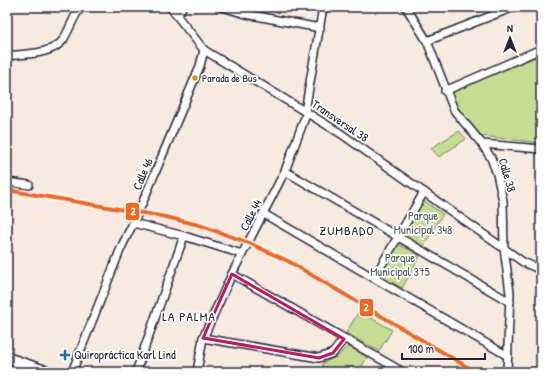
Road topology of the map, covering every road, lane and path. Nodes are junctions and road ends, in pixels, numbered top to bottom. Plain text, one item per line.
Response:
1 (81, 7) edge
2 (170, 7) edge
3 (182, 7) edge
4 (222, 7) edge
5 (323, 7) edge
6 (406, 7) edge
7 (514, 7) edge
8 (178, 16) junction
9 (320, 28) junction
10 (427, 41) junction
11 (541, 49) edge
12 (204, 50) junction
13 (7, 56) edge
14 (445, 91) junction
15 (306, 112) junction
16 (482, 144) junction
17 (541, 149) edge
18 (285, 171) junction
19 (7, 182) edge
20 (29, 185) dead end
21 (424, 192) junction
22 (264, 214) junction
23 (133, 222) junction
24 (184, 236) junction
25 (398, 236) junction
26 (504, 248) junction
27 (242, 254) junction
28 (541, 270) edge
29 (232, 274) junction
30 (374, 278) junction
31 (510, 302) junction
32 (203, 338) junction
33 (344, 339) junction
34 (508, 356) junction
35 (7, 358) edge
36 (43, 371) edge
37 (72, 372) edge
38 (136, 372) edge
39 (196, 372) edge
40 (402, 372) edge
41 (508, 372) edge

1 - 13 street
2 - 8 street, Transversal 38
3 - 8 street
4 - 9 street
5 - 9 street, Calle 44
6 - 10 street, Calle 38
7 - 10 street
8 - 12 street, Transversal 38
9 - 15 street, Calle 44
10 - 14 street, Calle 38
11 - 14 street
12 - 15 street, Transversal 38
12 - 23 street, Calle 46
14 - 16 street, Calle 38
15 - 18 street, Calle 44
15 - 21 street, Transversal 38
16 - 17 street
16 - 26 street, Calle 38
18 - 22 street, Calle 44
18 - 25 street
19 - 20 street
21 - 25 street
21 - 26 street, Transversal 38
22 - 27 street, Calle 44
22 - 30 street
23 - 24 street
23 - 37 street, Calle 46
24 - 27 street
24 - 38 street
25 - 30 street
25 - 31 street
26 - 28 street, Transversal 38
26 - 31 street, Calle 38
27 - 29 street, Calle 44
29 - 32 street, Calle 44
29 - 33 street
30 - 34 street
31 - 34 street, Calle 38
32 - 33 street
32 - 39 street, Calle 44
33 - 40 street
34 - 41 street, Calle 38
35 - 36 main road

